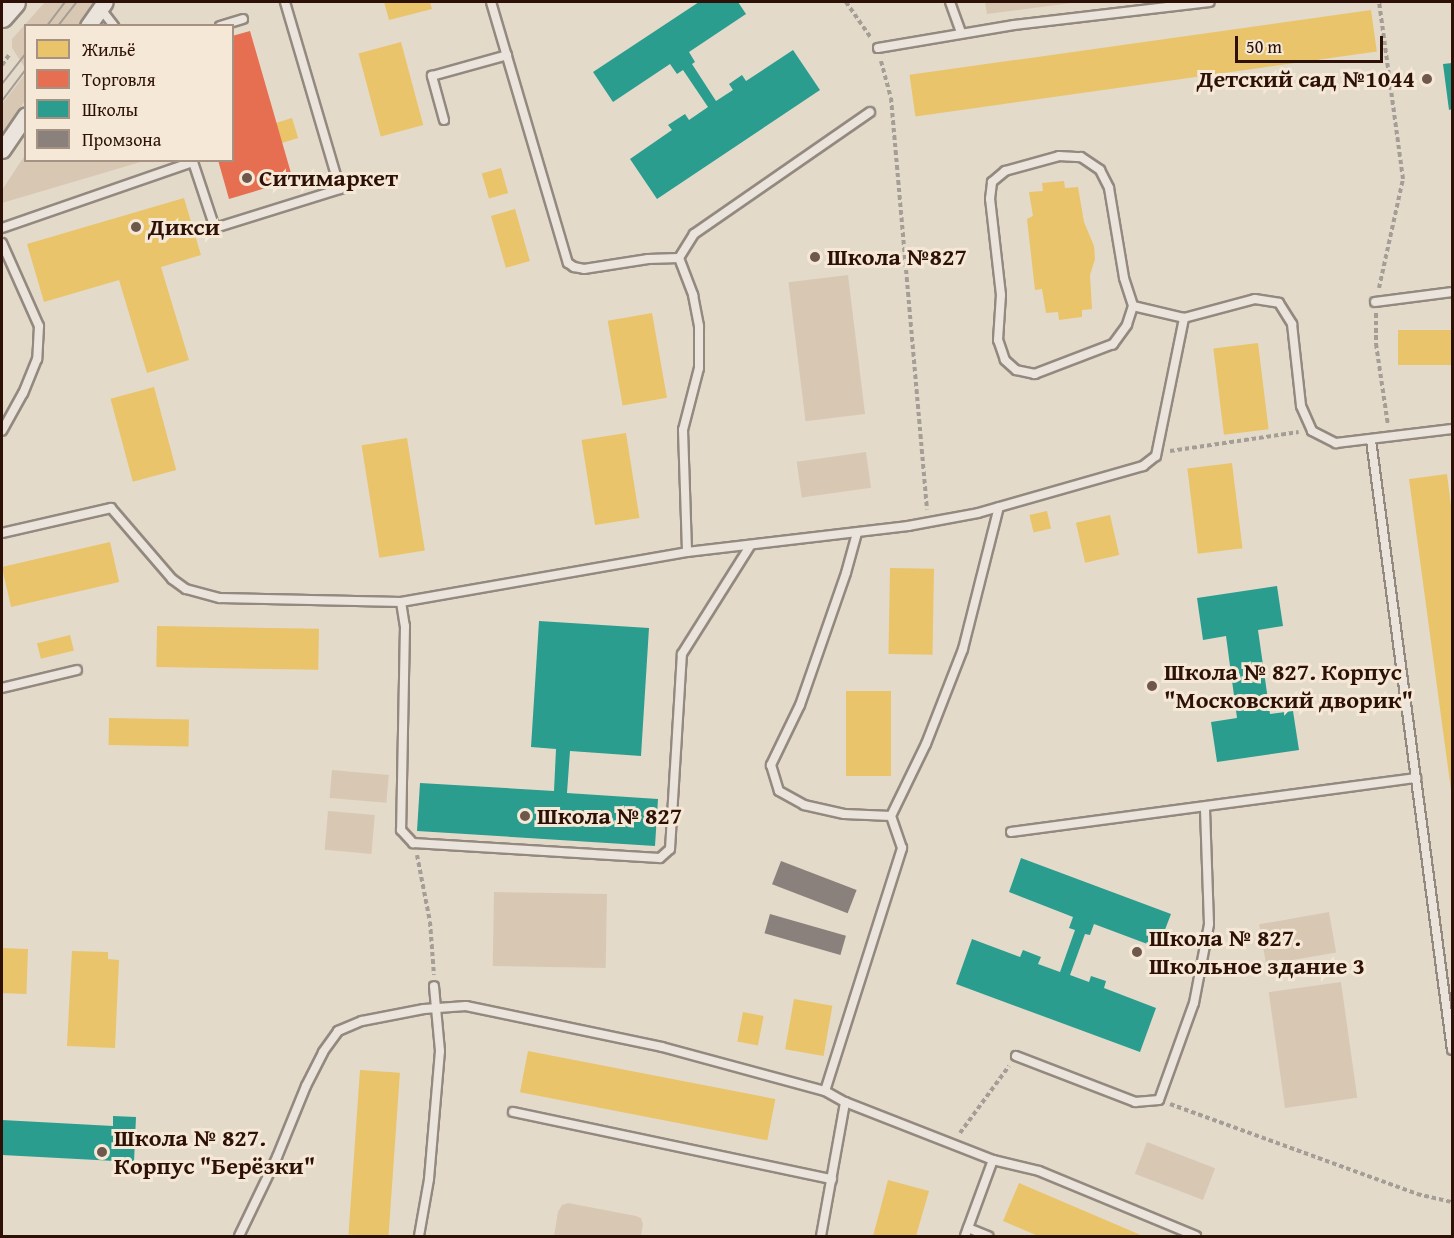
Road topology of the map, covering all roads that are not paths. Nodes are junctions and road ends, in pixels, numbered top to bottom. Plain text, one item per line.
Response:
1 (14, 2) edge
2 (285, 2) edge
3 (491, 2) edge
4 (950, 2) edge
5 (1210, 2) edge
6 (102, 5) edge
7 (2, 16) edge
8 (243, 19) dead end
9 (89, 24) edge
10 (113, 24) edge
11 (227, 24) edge
12 (961, 33) junction
13 (878, 48) road end
14 (507, 55) junction
15 (870, 112) dead end
16 (24, 118) edge
17 (444, 120) dead end
18 (2, 150) edge
19 (189, 162) edge
20 (192, 162) edge
21 (2, 228) edge
22 (2, 243) edge
23 (679, 258) junction
24 (1452, 292) edge
25 (1376, 302) road end
26 (1133, 306) junction
27 (1184, 318) junction
28 (1452, 429) edge
29 (2, 431) edge
30 (1371, 440) junction
31 (999, 507) junction
32 (857, 533) junction
33 (2, 534) edge
34 (750, 546) junction
35 (687, 552) junction
36 (401, 602) junction
37 (77, 670) dead end
38 (2, 688) edge
39 (1416, 778) junction
40 (1205, 807) junction
41 (891, 816) junction
42 (1011, 832) dead end
43 (434, 986) road end
44 (436, 1008) junction
45 (1452, 1050) edge
46 (1016, 1056) road end
47 (825, 1090) junction
48 (845, 1101) junction
49 (513, 1112) dead end
50 (993, 1160) junction
51 (832, 1179) junction
52 (967, 1232) edge
53 (239, 1236) edge
54 (419, 1236) edge
55 (821, 1236) edge
56 (987, 1236) edge
57 (1196, 1236) edge

1 - 7 main road
2 - 20 lane
3 - 14 lane
4 - 12 lane
5 - 12 lane
6 - 9 street
6 - 10 lane
8 - 11 lane
12 - 13 lane
14 - 17 lane
14 - 23 lane
15 - 23 lane
16 - 18 street
19 - 21 lane
22 - 29 lane
23 - 35 lane
24 - 25 lane
26 - 26 lane
26 - 27 lane
27 - 30 lane
27 - 31 lane
28 - 30 lane
30 - 39 lane
31 - 32 lane
31 - 41 lane
32 - 34 lane
32 - 41 lane
33 - 36 lane
34 - 35 lane
34 - 36 lane
35 - 36 lane
37 - 38 lane
39 - 40 lane
39 - 45 lane
40 - 42 lane
40 - 46 lane
41 - 47 lane
43 - 44 lane
44 - 47 lane
44 - 53 lane
44 - 54 lane
47 - 48 lane
48 - 50 lane
48 - 51 lane
49 - 51 lane
50 - 52 lane
50 - 57 lane
51 - 55 lane
52 - 56 lane

